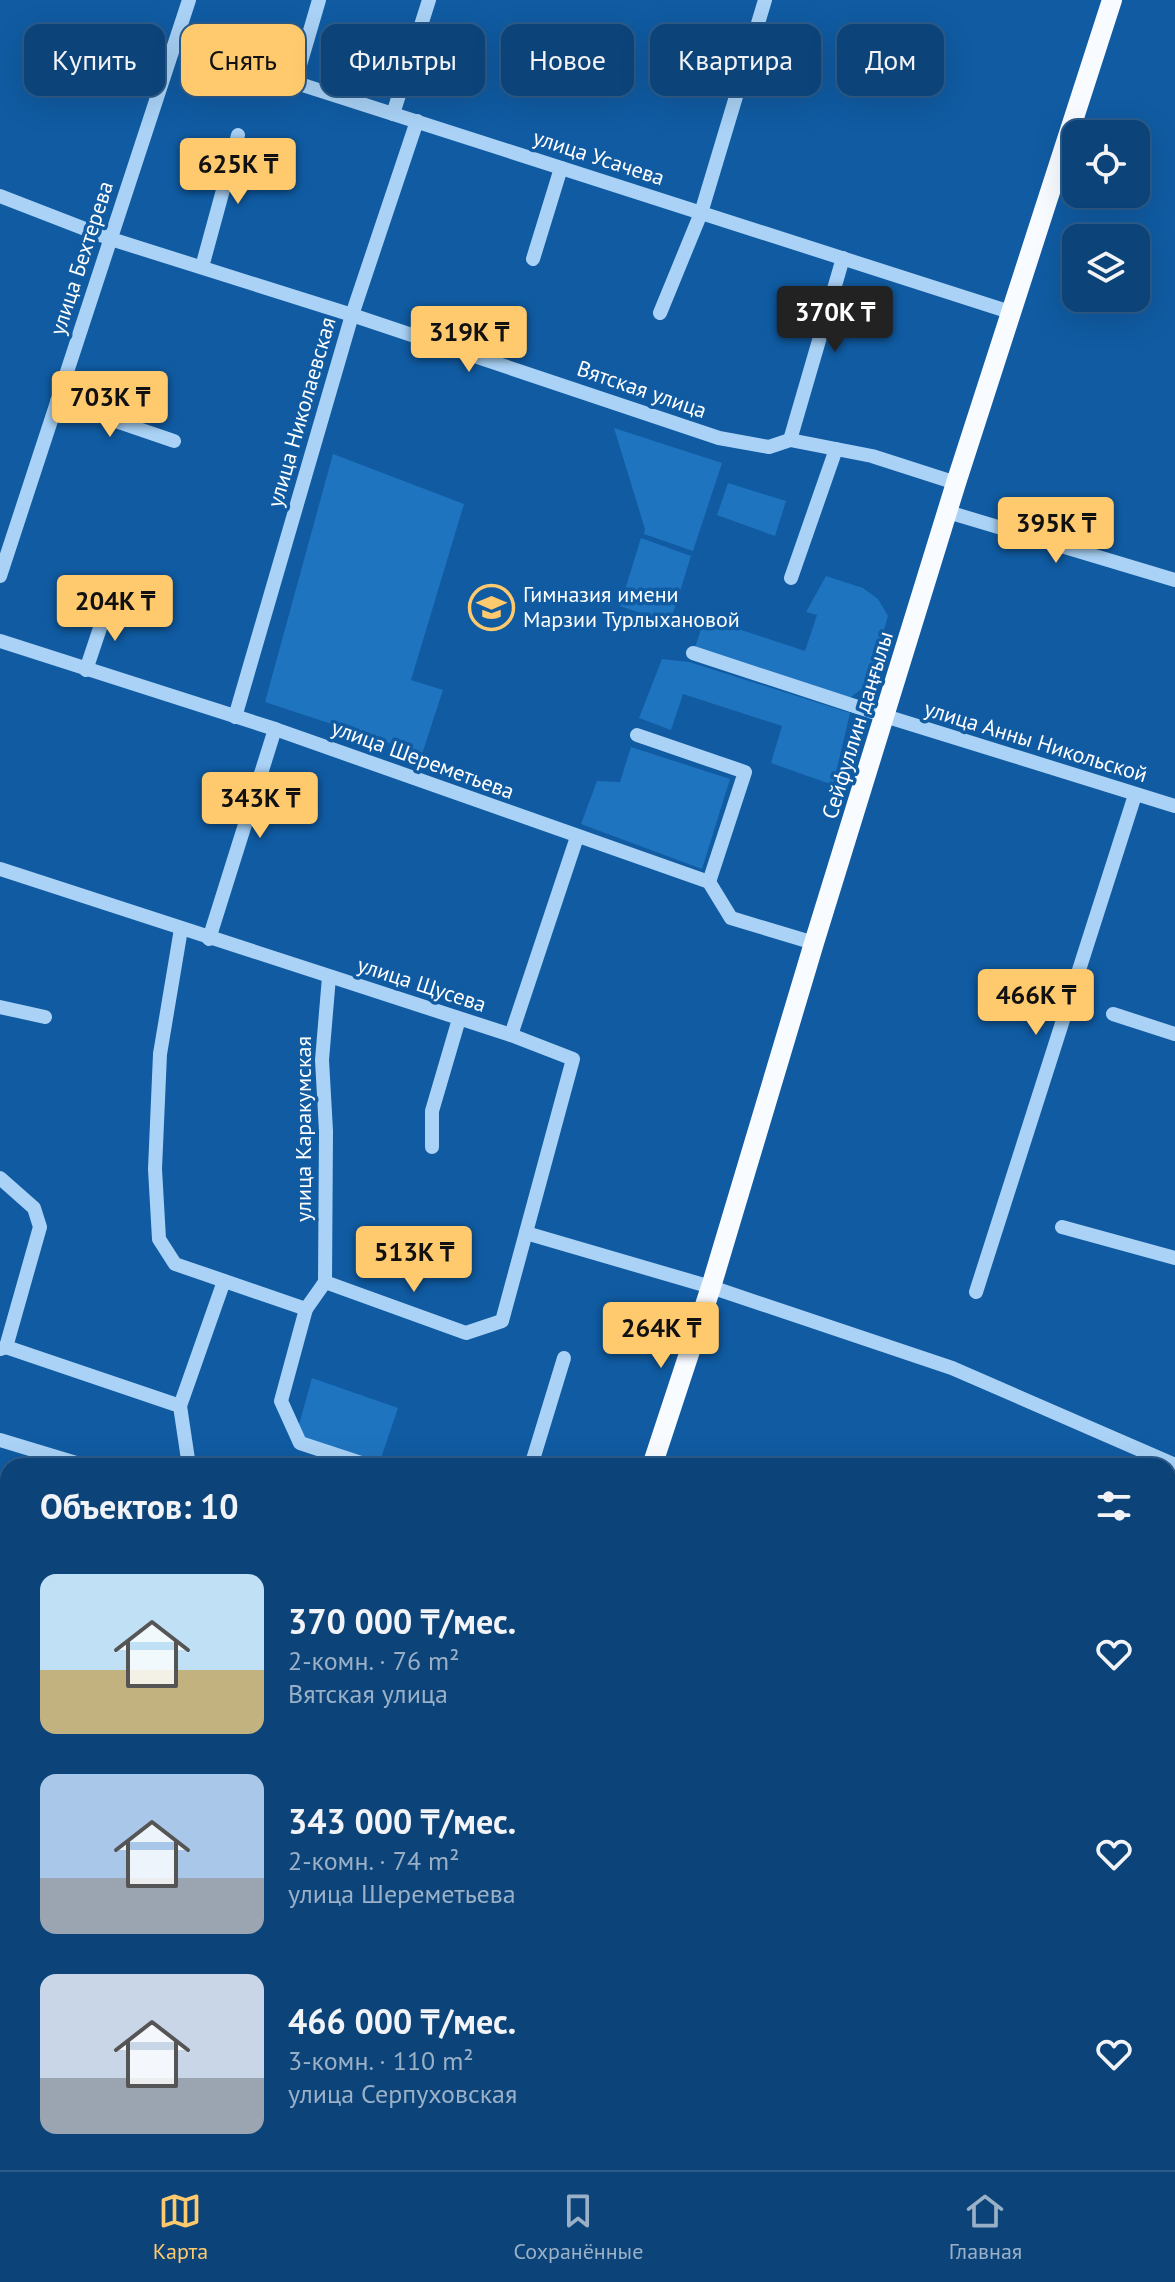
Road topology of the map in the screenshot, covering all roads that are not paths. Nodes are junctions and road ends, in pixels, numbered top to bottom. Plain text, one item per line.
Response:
1 (189, 0) edge
2 (319, 0) edge
3 (429, 0) edge
4 (765, 0) edge
5 (1112, 0) edge
6 (175, 44) junction
7 (181, 46) edge
8 (305, 48) edge
9 (305, 85) edge
10 (393, 114) junction
11 (417, 121) junction
12 (238, 135) dead end
13 (561, 168) junction
14 (0, 196) edge
15 (701, 213) junction
16 (111, 239) junction
17 (843, 258) junction
18 (533, 259) dead end
19 (202, 267) junction
20 (1010, 312) junction
21 (660, 313) dead end
22 (352, 315) junction
23 (57, 401) junction
24 (790, 440) junction
25 (174, 441) dead end
26 (836, 449) junction
27 (956, 483) junction
28 (948, 512) junction
29 (0, 576) edge
30 (791, 578) dead end
31 (1175, 580) edge
32 (108, 604) dead end
33 (0, 641) edge
34 (693, 653) dead end
35 (86, 670) junction
36 (885, 716) junction
37 (235, 717) junction
38 (275, 729) junction
39 (637, 735) dead end
40 (1135, 795) junction
41 (1173, 800) edge
42 (577, 837) junction
43 (0, 869) edge
44 (709, 882) junction
45 (181, 929) junction
46 (209, 939) junction
47 (814, 943) junction
48 (329, 977) junction
49 (0, 1007) edge
50 (1113, 1014) dead end
51 (45, 1017) dead end
52 (459, 1019) junction
53 (1175, 1034) edge
54 (511, 1035) junction
55 (432, 1147) dead end
56 (0, 1178) edge
57 (1062, 1227) dead end
58 (526, 1233) junction
59 (1175, 1258) edge
60 (224, 1281) junction
61 (325, 1282) junction
62 (711, 1287) junction
63 (976, 1292) dead end
64 (306, 1309) junction
65 (3, 1348) edge
66 (564, 1358) dead end
67 (180, 1406) junction
68 (0, 1440) edge
69 (60, 1458) edge
70 (188, 1458) edge
71 (346, 1458) edge
72 (533, 1458) edge
73 (655, 1458) edge
74 (1159, 1458) edge

1 - 6 street, улица Бехтерева
2 - 8 street
3 - 10 street
4 - 15 street
5 - 20 main road, Сейфуллин даңғылы
6 - 7 street, улица Усачева
6 - 16 street, улица Бехтерева
9 - 10 street, улица Усачева
10 - 11 street, улица Усачева
11 - 13 street, улица Усачева
11 - 22 street, улица Николаевская
12 - 19 street
13 - 15 street, улица Усачева
13 - 18 street
14 - 16 street, Вятская улица
15 - 17 street, улица Усачева
15 - 21 street
16 - 19 street, Вятская улица
16 - 23 street, улица Бехтерева
17 - 20 street, улица Усачева
17 - 24 street
19 - 22 street, Вятская улица
20 - 27 main road, Сейфуллин даңғылы
22 - 24 street, Вятская улица
22 - 37 street, улица Николаевская
23 - 25 street
23 - 29 street, улица Бехтерева
24 - 26 street, Вятская улица
26 - 27 street, Вятская улица
26 - 30 street
27 - 28 main road, Сейфуллин даңғылы
28 - 31 street
28 - 36 main road, Сейфуллин даңғылы
32 - 35 street
33 - 35 street, улица Шереметьева
34 - 36 street, улица Анны Никольской
35 - 37 street, улица Шереметьева
36 - 40 street, улица Анны Никольской
36 - 47 main road, Сейфуллин даңғылы
37 - 38 street, улица Шереметьева
38 - 42 street, улица Шереметьева
38 - 46 street
39 - 44 street
40 - 41 street, улица Анны Никольской
40 - 63 street
42 - 44 street, улица Шереметьева
42 - 54 street
43 - 45 street, улица Щусева
44 - 47 street
45 - 46 street, улица Щусева
45 - 60 street
46 - 48 street, улица Щусева
47 - 62 main road, Сейфуллин даңғылы
48 - 52 street, улица Щусева
48 - 61 street, улица Каракумская
49 - 51 street
50 - 53 street
52 - 54 street, улица Щусева
52 - 55 street
54 - 58 street, улица Щусева
56 - 65 street
57 - 59 street
58 - 61 street, улица Щусева
58 - 62 street
60 - 64 street
60 - 67 street
61 - 64 street
62 - 73 main road, Сейфуллин даңғылы
62 - 74 street
64 - 71 street
65 - 67 street
66 - 72 street
67 - 70 street
68 - 69 street

